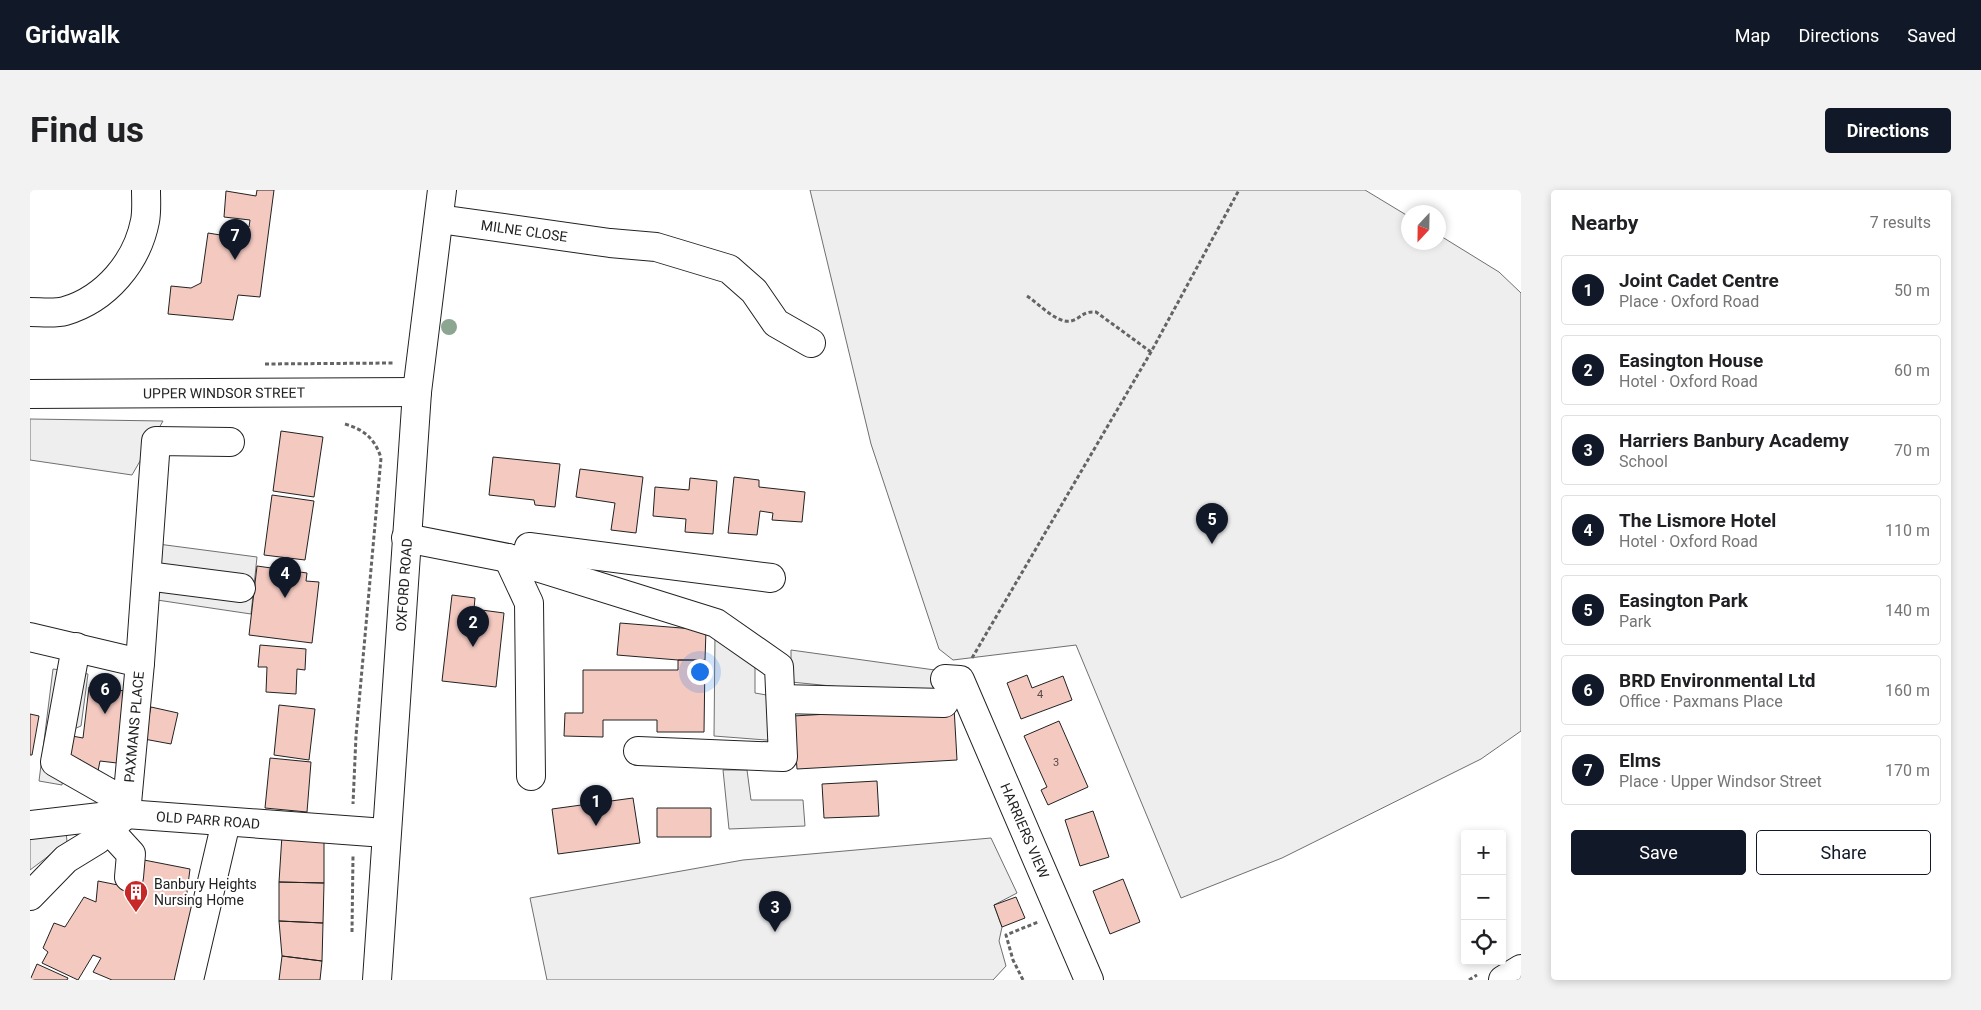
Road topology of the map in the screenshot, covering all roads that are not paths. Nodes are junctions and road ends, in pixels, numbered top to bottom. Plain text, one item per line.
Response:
1 (146, 190) edge
2 (442, 190) edge
3 (438, 219) junction
4 (30, 312) edge
5 (811, 343) dead end
6 (416, 392) junction
7 (30, 394) edge
8 (230, 442) dead end
9 (406, 538) junction
10 (517, 560) junction
11 (147, 576) junction
12 (771, 578) dead end
13 (241, 588) dead end
14 (30, 627) edge
15 (30, 637) edge
16 (76, 647) junction
17 (140, 659) junction
18 (781, 699) junction
19 (638, 751) dead end
20 (531, 776) dead end
21 (121, 815) junction
22 (226, 822) junction
23 (30, 825) edge
24 (385, 833) junction
25 (129, 877) dead end
26 (30, 896) edge
27 (1521, 969) edge
28 (189, 980) edge
29 (377, 980) edge
30 (1090, 980) edge
31 (1503, 980) edge

1 - 4 street
2 - 3 street, OXFORD ROAD
3 - 5 street, MILNE CLOSE
3 - 6 street, OXFORD ROAD
6 - 7 street, UPPER WINDSOR STREET
6 - 9 street, OXFORD ROAD
8 - 11 street
9 - 10 street
9 - 24 street, OXFORD ROAD
10 - 12 street
10 - 18 street
10 - 20 street
11 - 13 street
11 - 17 street
14 - 17 street
15 - 16 street, PAXMANS PLACE
16 - 17 street, PAXMANS PLACE
16 - 21 street
17 - 21 street, PAXMANS PLACE
18 - 19 street
18 - 30 street, HARRIERS VIEW
21 - 22 street, OLD PARR ROAD
21 - 23 street, OLD PARR ROAD
21 - 25 street
21 - 26 street
22 - 24 street, OLD PARR ROAD
22 - 28 street
24 - 29 street, OXFORD ROAD
27 - 31 street

